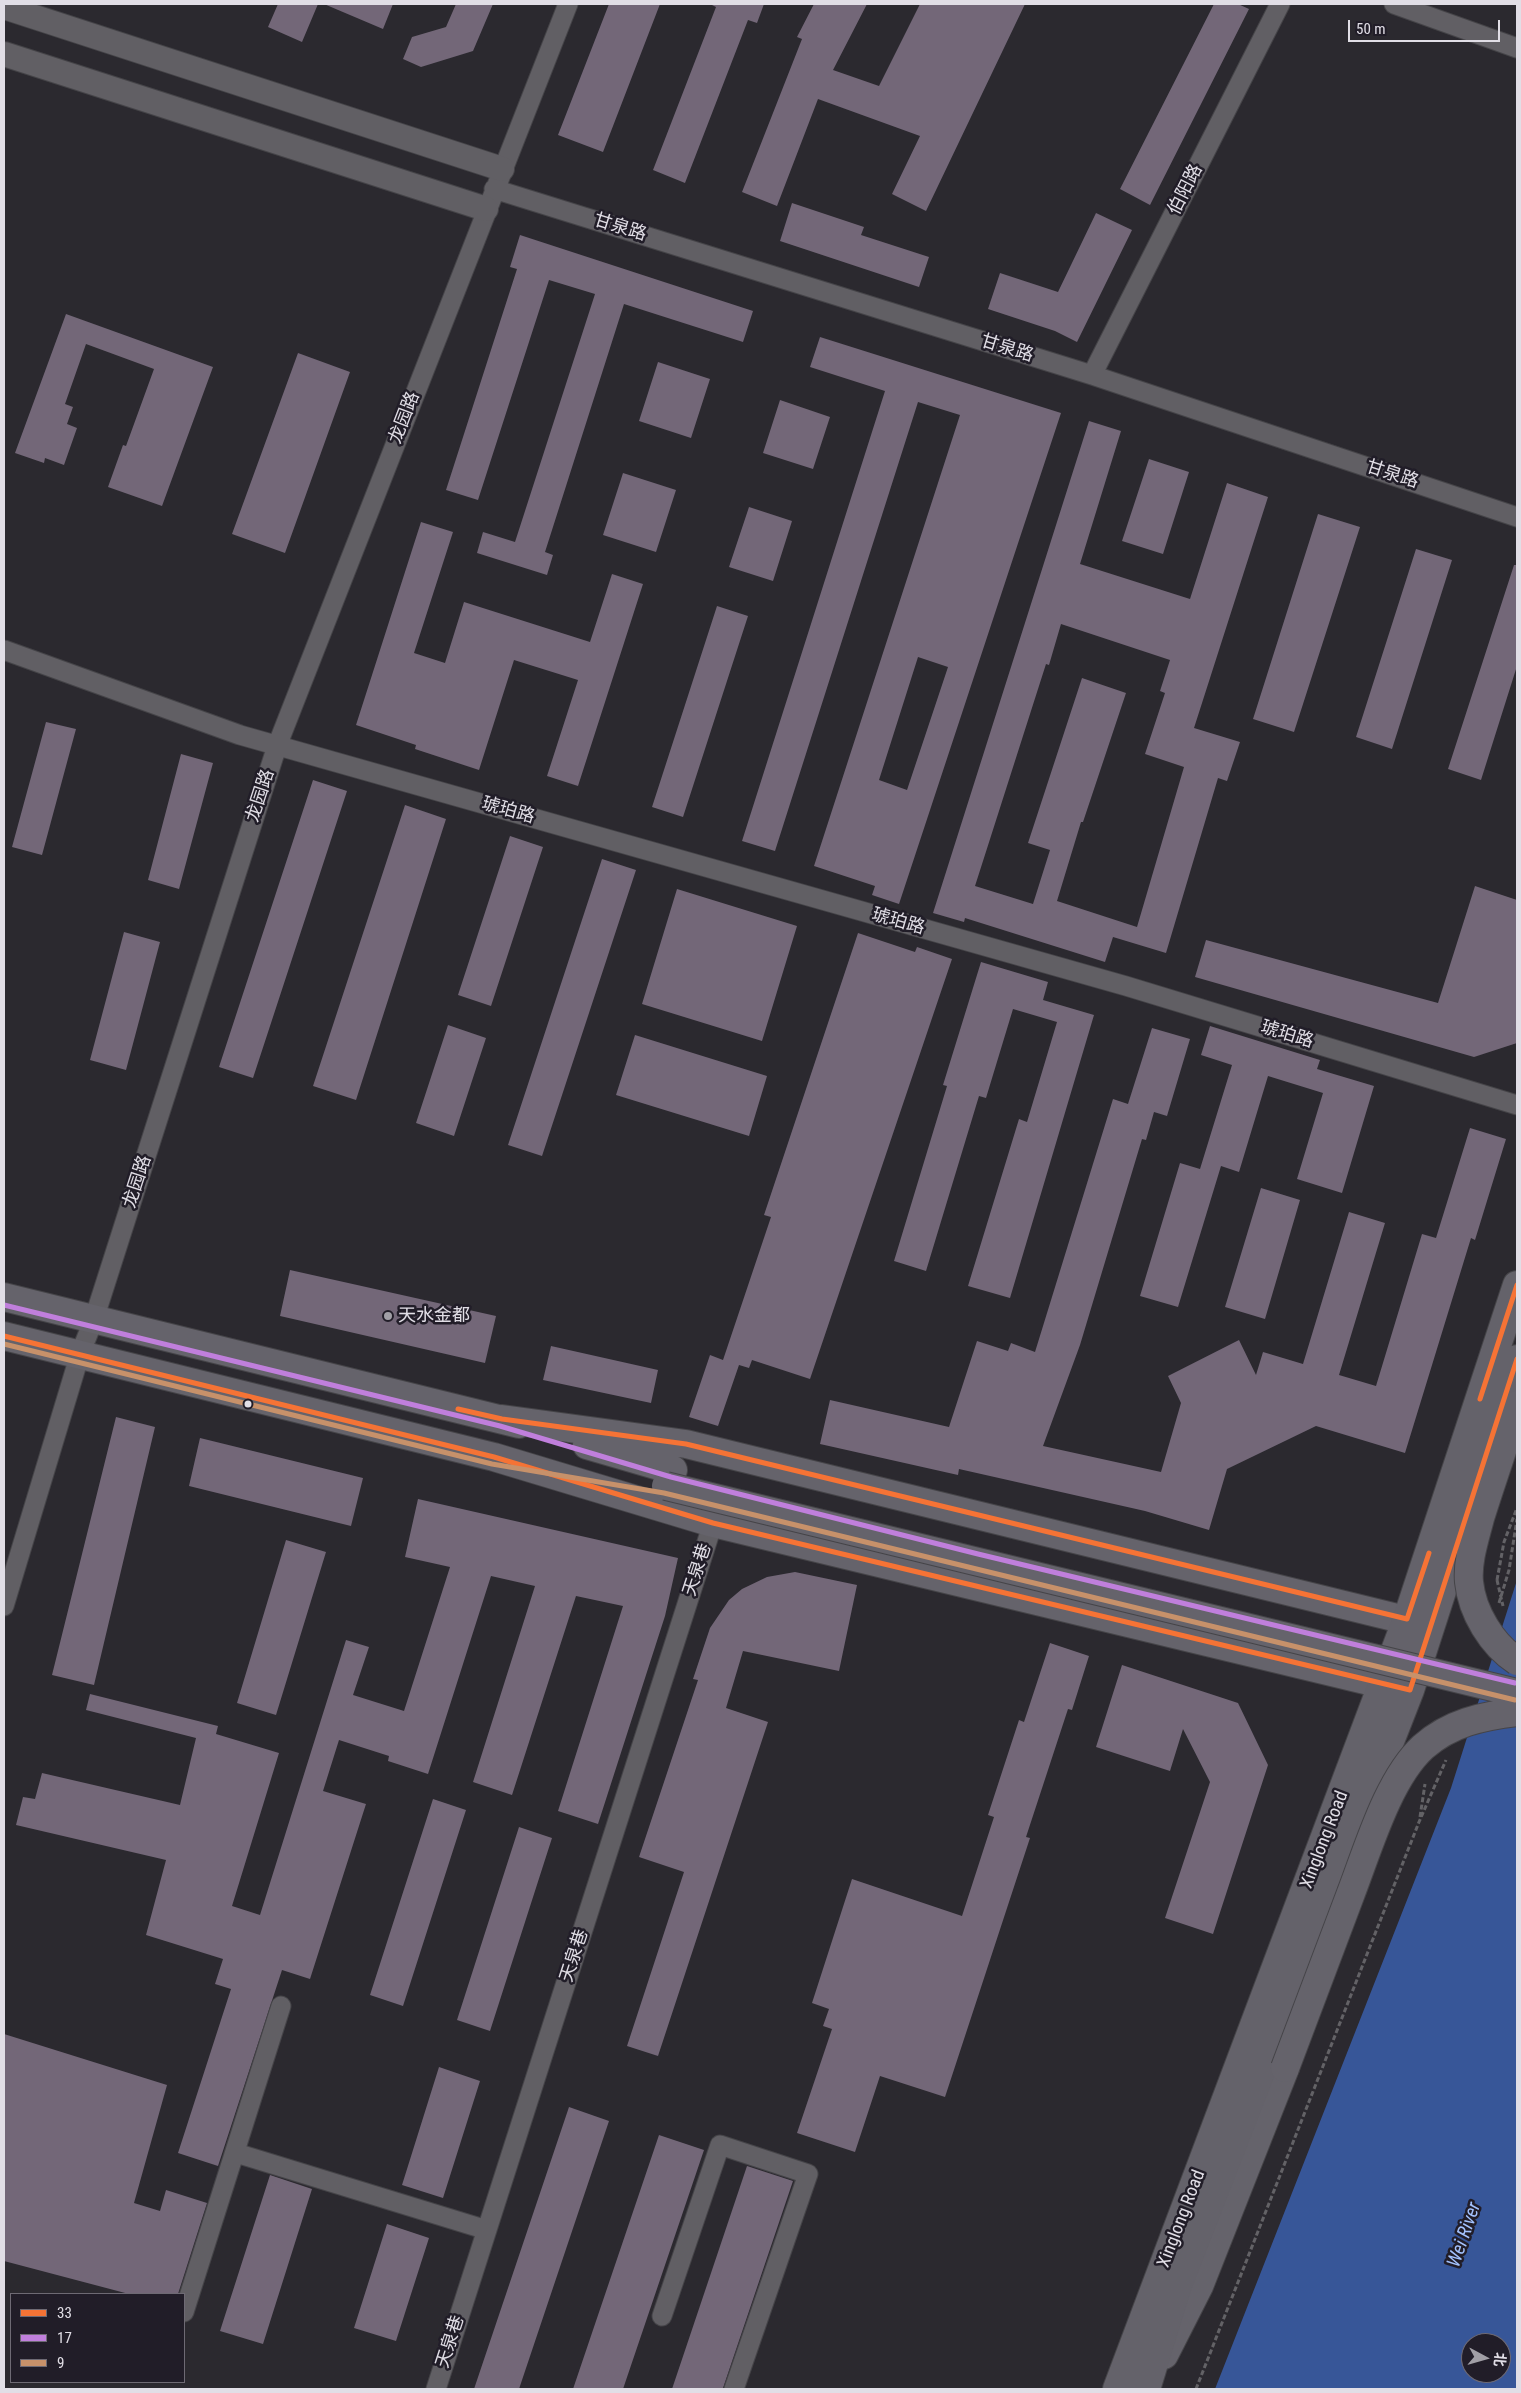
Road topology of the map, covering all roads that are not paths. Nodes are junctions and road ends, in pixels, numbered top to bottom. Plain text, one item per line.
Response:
1 (568, 4) edge
2 (1280, 4) edge
3 (1394, 4) edge
4 (4, 7) edge
5 (1517, 48) edge
6 (4, 54) edge
7 (494, 189) junction
8 (1092, 376) junction
9 (1517, 517) edge
10 (4, 650) edge
11 (277, 746) junction
12 (1517, 1104) edge
13 (1517, 1285) edge
14 (4, 1297) edge
15 (94, 1318) junction
16 (4, 1336) edge
17 (80, 1354) junction
18 (1517, 1359) edge
19 (1517, 1405) edge
20 (502, 1420) junction
21 (494, 1457) junction
22 (669, 1478) junction
23 (713, 1523) junction
24 (4, 1606) edge
25 (1420, 1623) junction
26 (1517, 1661) edge
27 (1517, 1676) edge
28 (1383, 1684) junction
29 (1410, 1690) junction
30 (1517, 1693) edge
31 (1517, 1712) edge
32 (282, 2006) dead end
33 (236, 2153) junction
34 (487, 2230) junction
35 (185, 2309) edge
36 (662, 2316) dead end
37 (436, 2389) edge
38 (734, 2389) edge
39 (1117, 2389) edge
40 (1146, 2389) edge

1 - 7 street, 龙园路
2 - 8 street, 伯阳路
3 - 5 street
4 - 7 street
6 - 7 street
7 - 8 street, 甘泉路
7 - 11 street, 龙园路
8 - 9 street, 甘泉路
10 - 11 street, 琥珀路
11 - 12 street, 琥珀路
11 - 15 street, 龙园路
13 - 25 highway, Xinglong Road
14 - 15 main road
15 - 17 street, 龙园路
15 - 20 main road
16 - 17 main road
17 - 21 main road
17 - 24 street, 龙园路
18 - 25 highway, Xinglong Road
19 - 26 main road, bridge
20 - 22 main road
20 - 25 main road
21 - 22 main road
21 - 23 main road
22 - 27 main road
22 - 30 main road, bridge
23 - 28 main road
23 - 34 street, 天泉巷
25 - 28 highway, Xinglong Road
25 - 29 highway, Xinglong Road
28 - 29 main road
28 - 39 highway, Xinglong Road
29 - 40 highway, Xinglong Road
31 - 40 main road, bridge
32 - 33 street
33 - 34 street
33 - 35 street
34 - 37 street, 天泉巷
36 - 38 street

